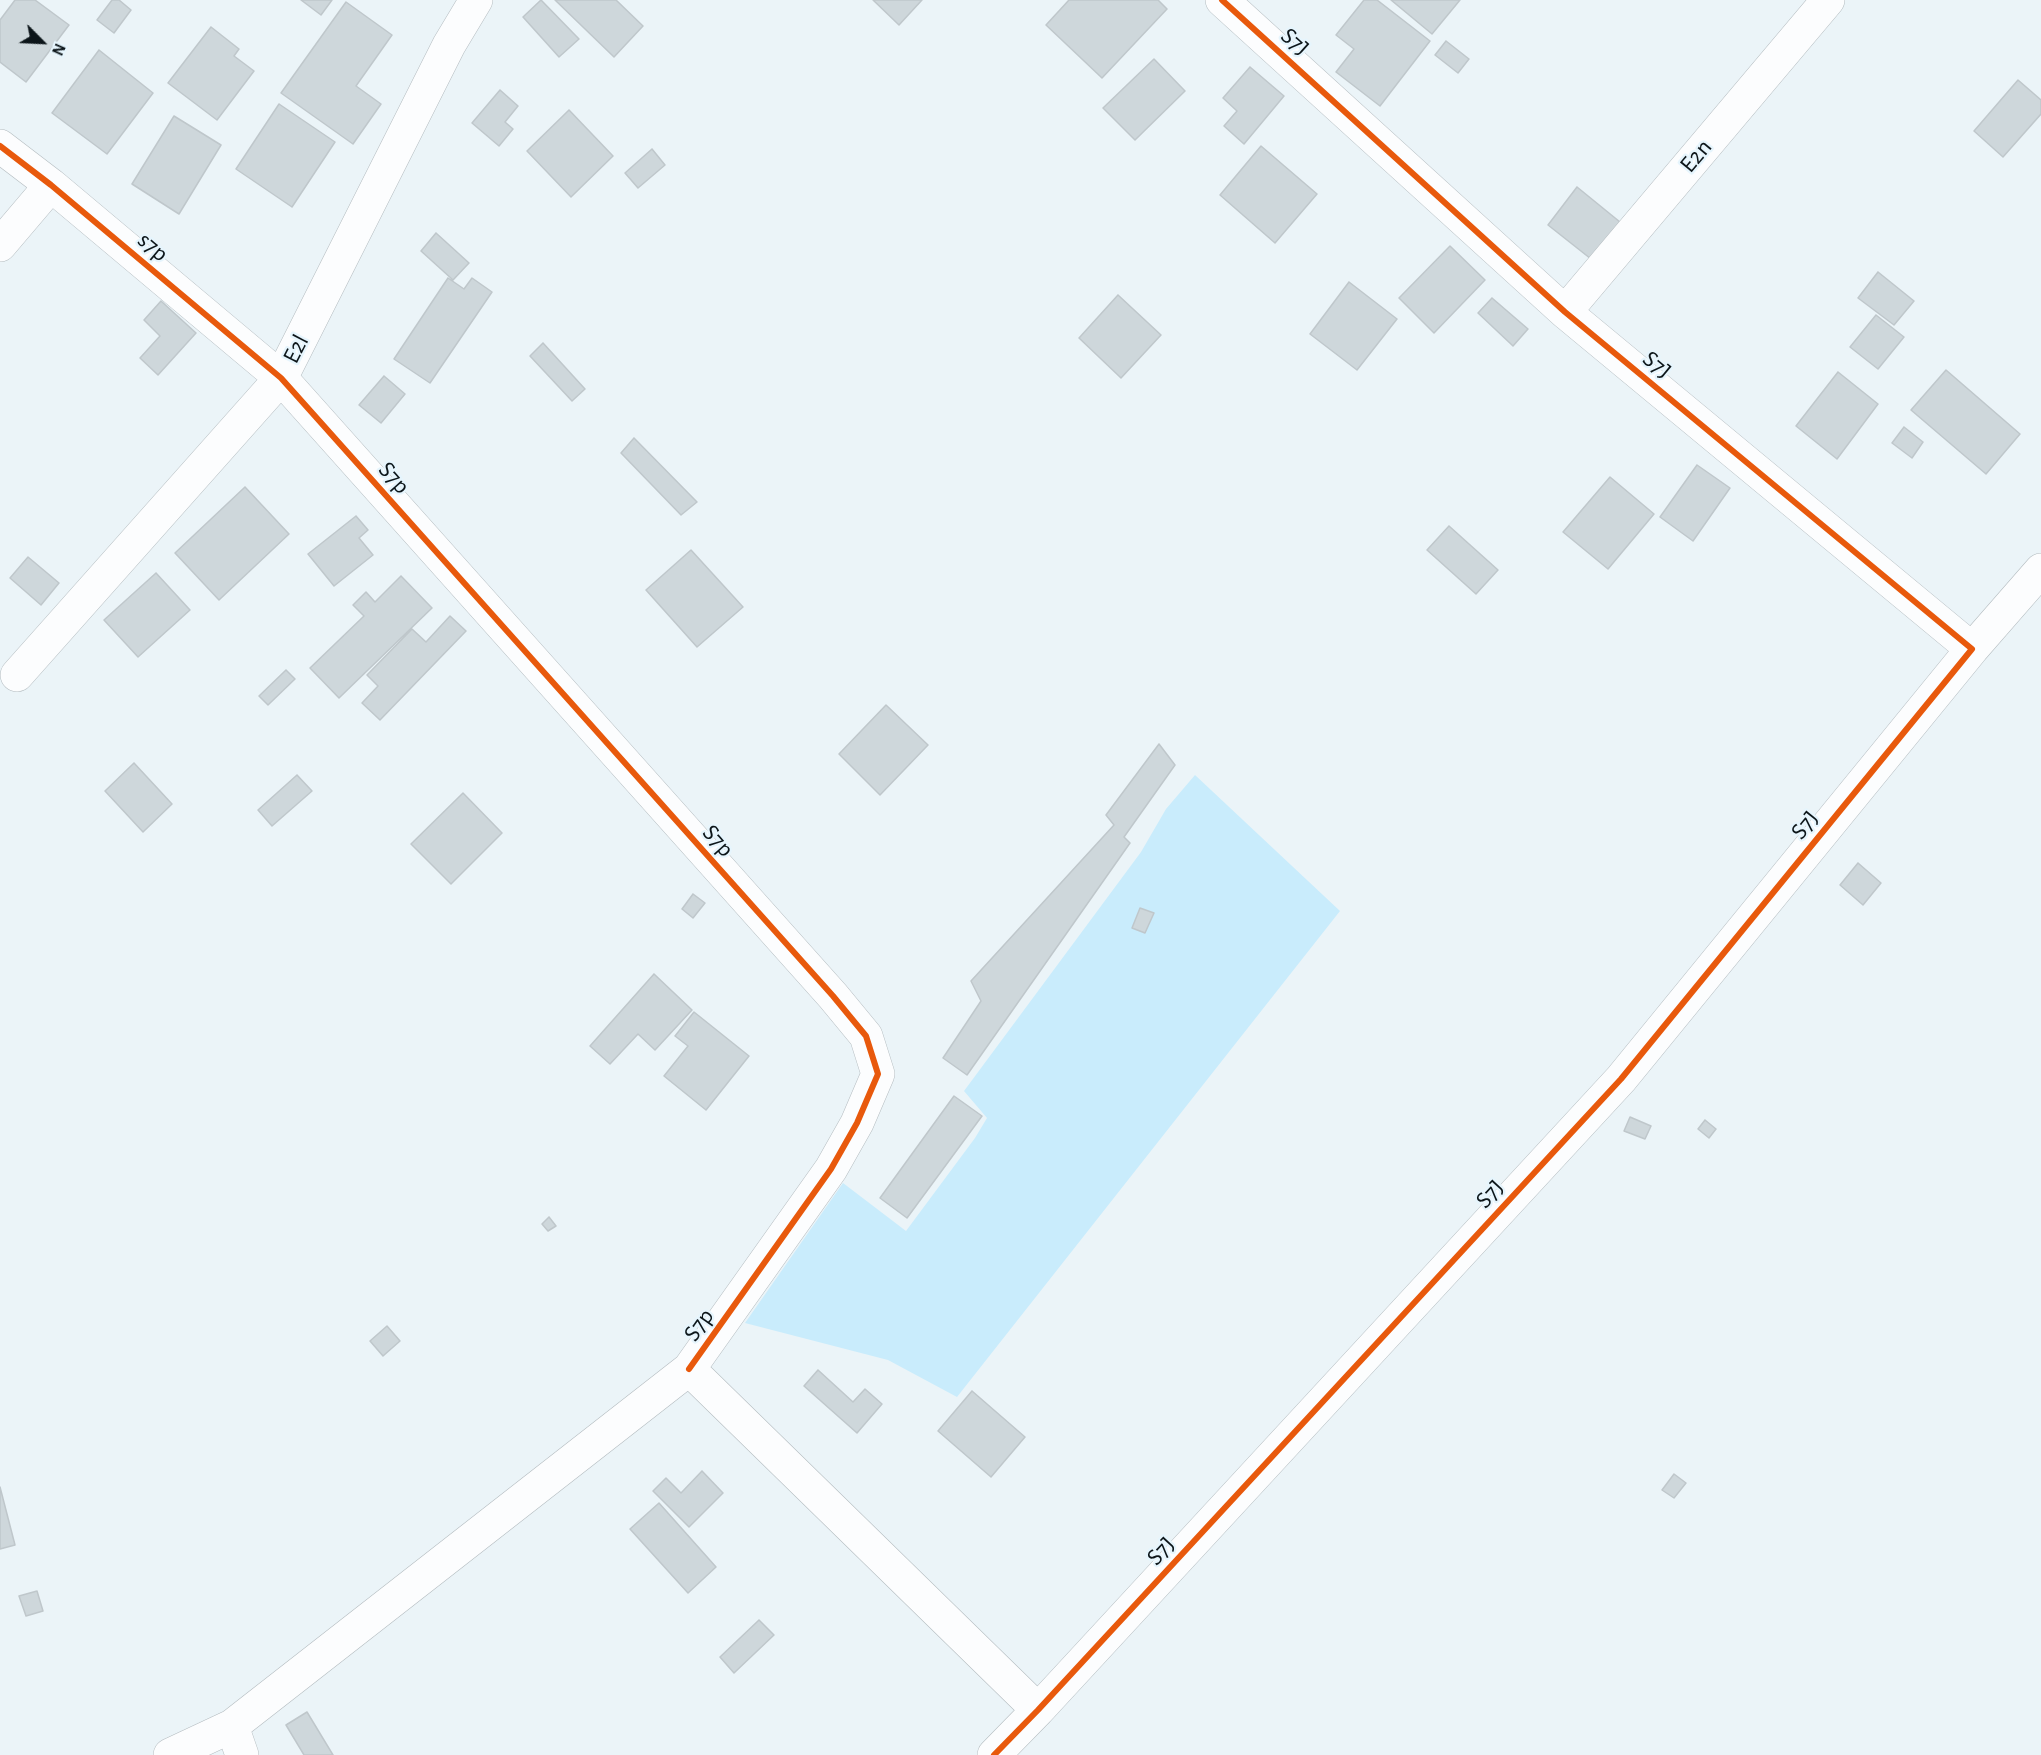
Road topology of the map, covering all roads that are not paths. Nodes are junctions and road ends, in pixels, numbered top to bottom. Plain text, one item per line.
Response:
1 (476, 0) edge
2 (1222, 0) edge
3 (1828, 0) edge
4 (0, 146) edge
5 (51, 185) junction
6 (0, 245) edge
7 (1565, 312) junction
8 (281, 378) junction
9 (2041, 570) edge
10 (1972, 649) junction
11 (17, 675) dead end
12 (689, 1369) junction
13 (1038, 1710) junction
14 (237, 1740) edge
15 (170, 1755) edge
16 (994, 1755) edge

1 - 8 street, E2l
2 - 7 street, S7J
3 - 7 street, E2n
4 - 5 street, s7p
5 - 6 street
5 - 8 street, s7p
7 - 10 street, S7J
8 - 11 street, E2l
8 - 12 street, S7p
9 - 10 street
10 - 13 street, S7J
12 - 13 street
12 - 14 street, S7p
13 - 16 street, S7J
14 - 15 street, S7p

